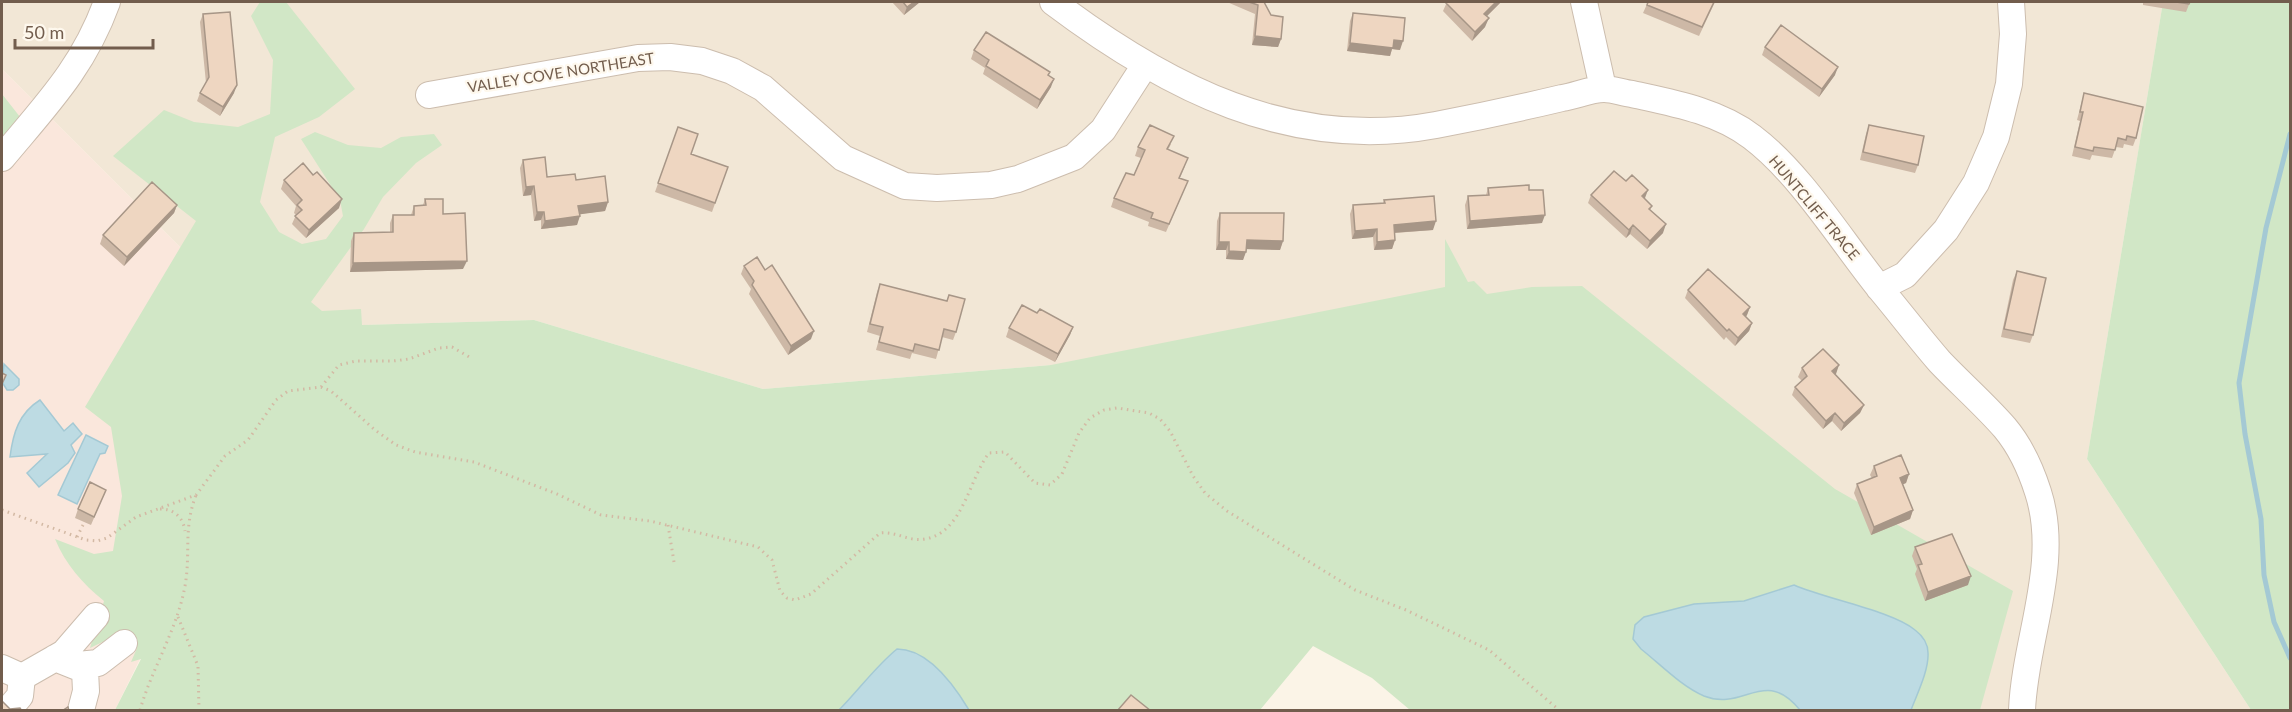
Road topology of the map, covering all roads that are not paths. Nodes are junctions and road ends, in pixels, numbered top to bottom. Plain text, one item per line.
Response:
1 (107, 2) edge
2 (1053, 2) edge
3 (1584, 2) edge
4 (2011, 2) edge
5 (1145, 65) junction
6 (1603, 88) junction
7 (429, 95) dead end
8 (2, 158) edge
9 (1879, 288) junction
10 (96, 616) dead end
11 (124, 643) dead end
12 (67, 662) junction
13 (12, 673) edge
14 (8, 711) edge
15 (81, 711) edge
16 (2022, 711) edge

1 - 8 street
2 - 5 street, HUNTCLIFF TRACE
3 - 6 street
4 - 9 street
5 - 6 street, HUNTCLIFF TRACE
5 - 7 street, VALLEY COVE NORTHEAST
6 - 9 street, HUNTCLIFF TRACE
9 - 16 street, HUNTCLIFF TRACE
10 - 12 street
11 - 12 street
12 - 13 street
12 - 15 street
13 - 14 street

